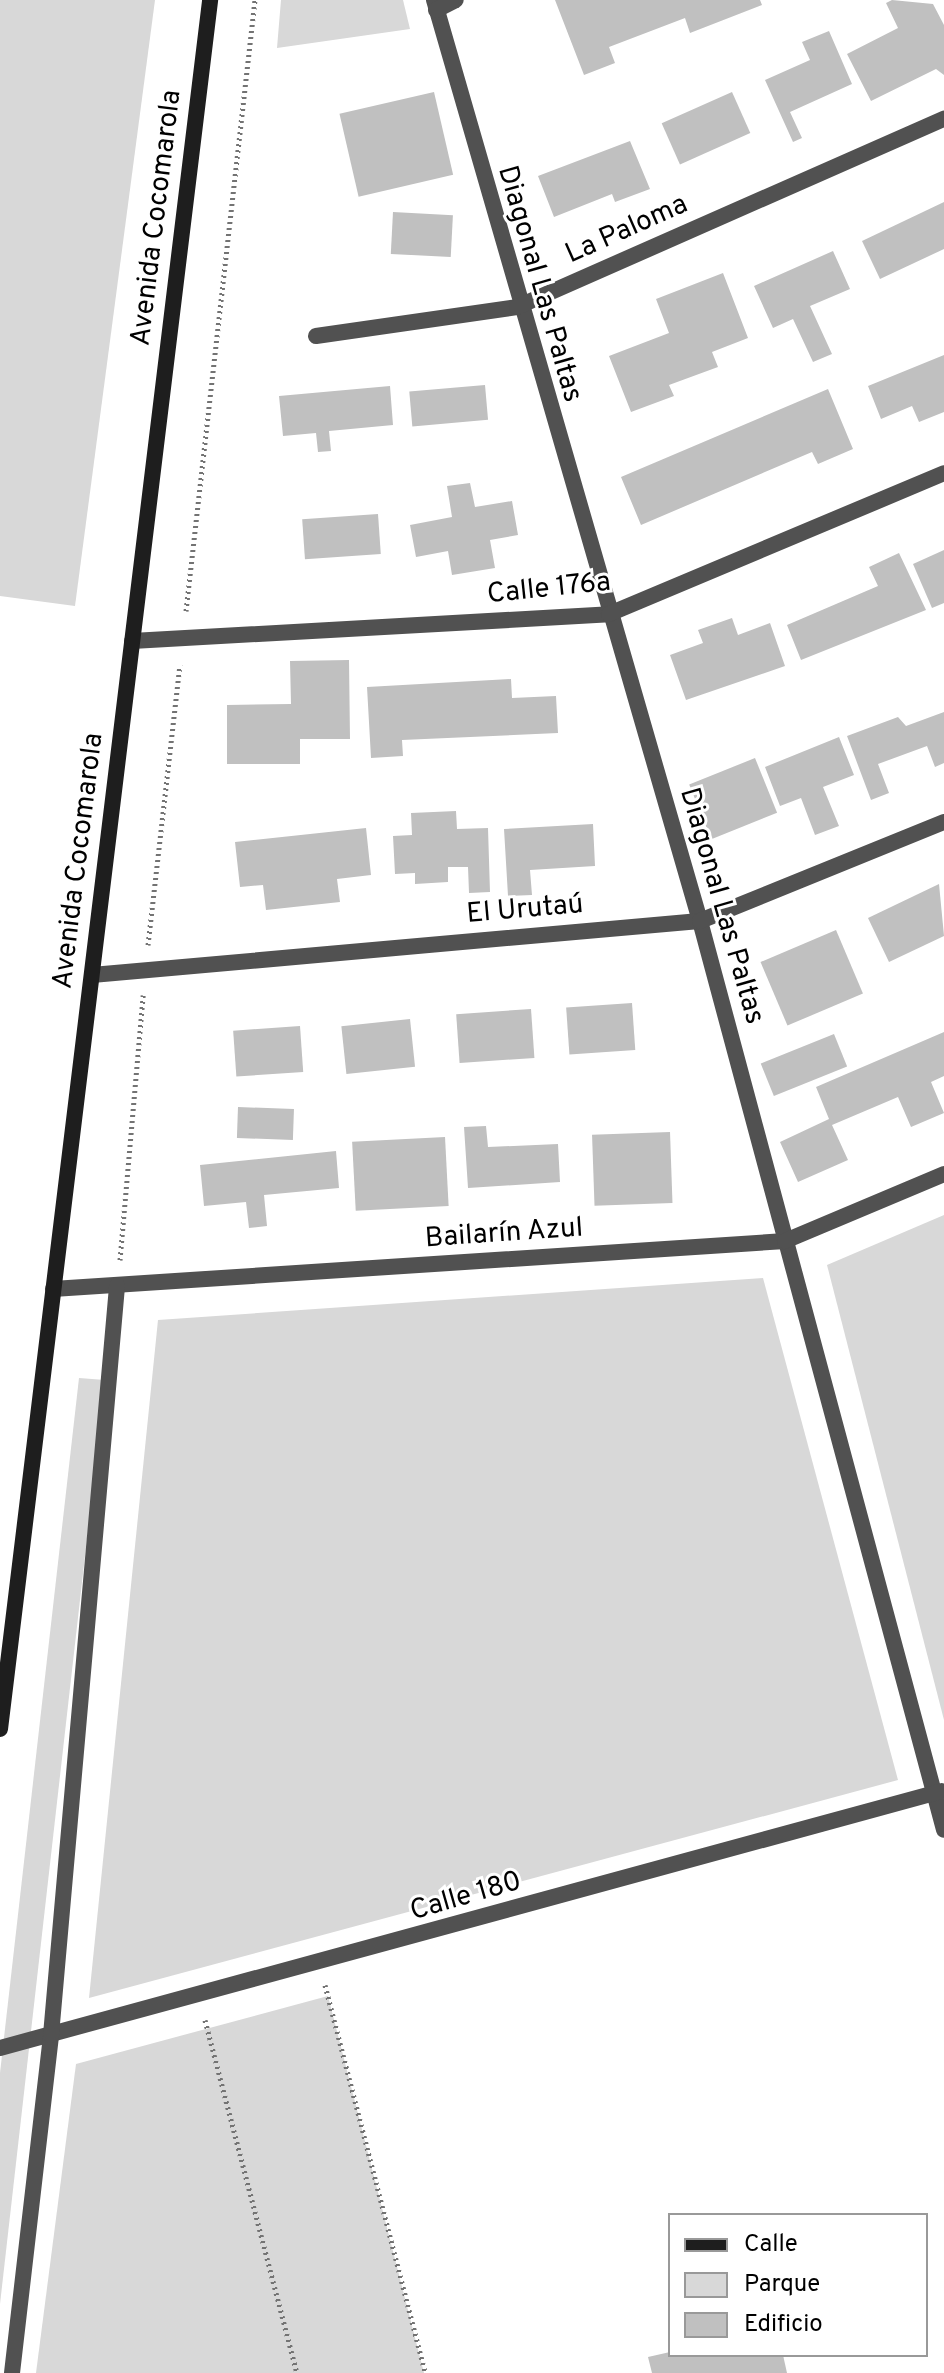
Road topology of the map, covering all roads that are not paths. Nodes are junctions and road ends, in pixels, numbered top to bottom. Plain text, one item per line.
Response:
1 (210, 0) edge
2 (456, 0) edge
3 (435, 5) edge
4 (944, 119) edge
5 (517, 307) junction
6 (316, 336) dead end
7 (944, 473) edge
8 (609, 614) junction
9 (132, 641) junction
10 (944, 822) edge
11 (700, 921) junction
12 (92, 975) junction
13 (944, 1174) edge
14 (785, 1241) junction
15 (117, 1286) junction
16 (53, 1289) junction
17 (0, 1729) edge
18 (939, 1792) edge
19 (944, 1830) edge
20 (51, 2035) junction
21 (0, 2048) edge
22 (12, 2373) edge

1 - 9 main road, Avenida Cocomarola
2 - 3 street
3 - 5 street, Diagonal Las Paltas
4 - 5 street, La Paloma
5 - 6 street, La Paloma
5 - 8 street, Diagonal Las Paltas
7 - 8 street, Calle 176a
8 - 9 street, Calle 176a
8 - 11 street, Diagonal Las Paltas
9 - 12 main road, Avenida Cocomarola
10 - 11 street, El Urutaú
11 - 12 street, El Urutaú
11 - 14 street, Diagonal Las Paltas
12 - 16 main road, Avenida Cocomarola
13 - 14 street, Bailarín Azul
14 - 15 street, Bailarín Azul
14 - 18 street, Diagonal Las Paltas
15 - 16 street, Bailarín Azul
15 - 20 street
16 - 17 main road, Avenida Cocomarola
18 - 19 street, Diagonal Las Paltas
18 - 20 street, Calle 180
20 - 21 street, Calle 180
20 - 22 street

